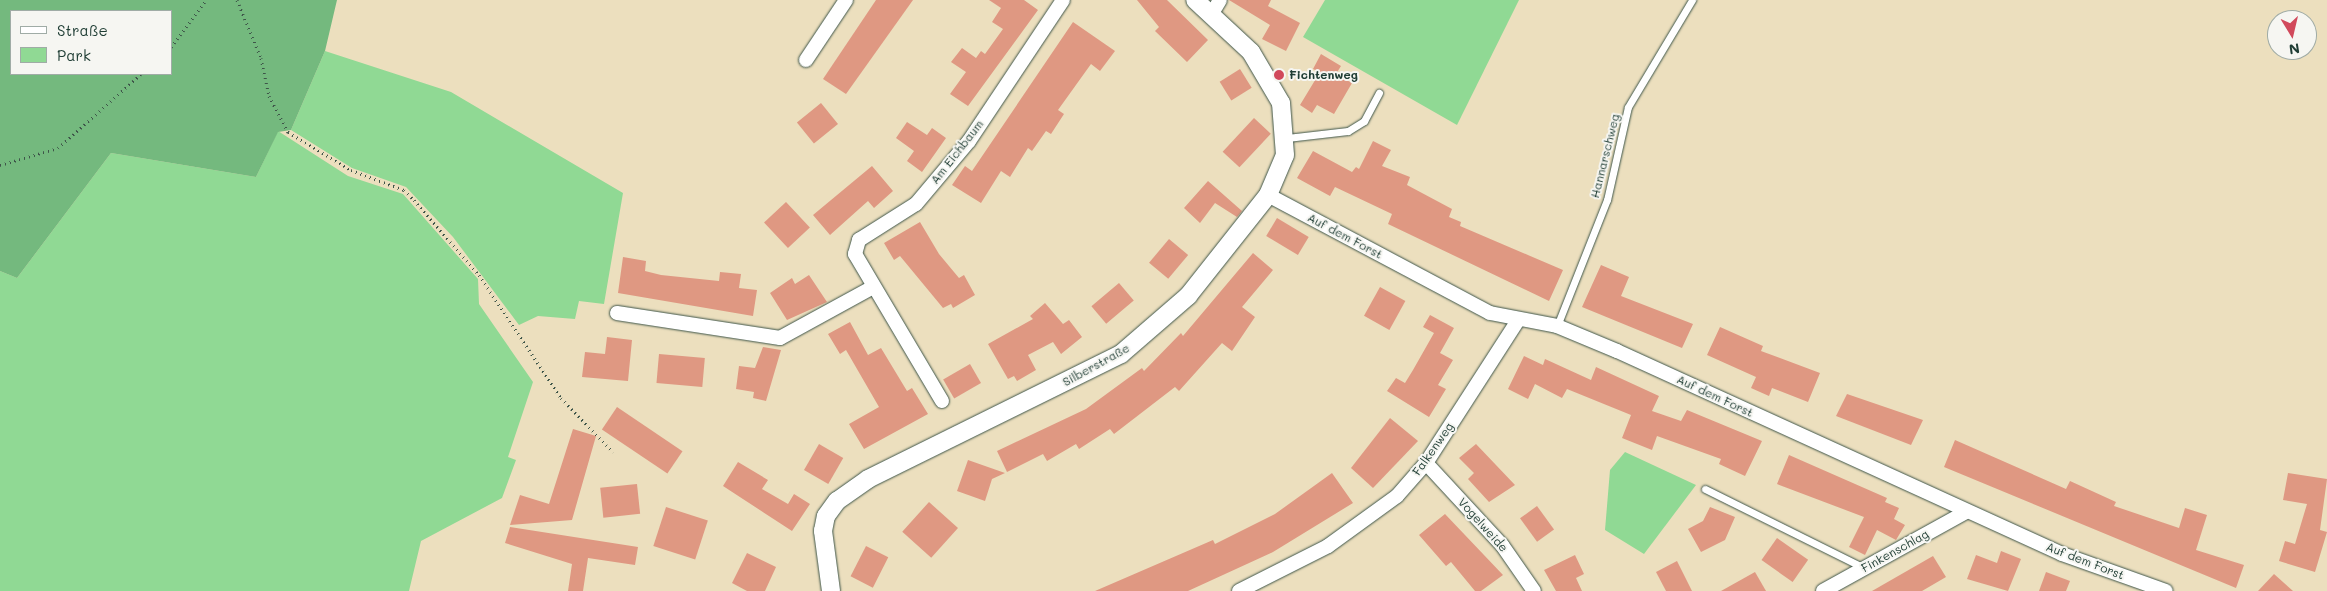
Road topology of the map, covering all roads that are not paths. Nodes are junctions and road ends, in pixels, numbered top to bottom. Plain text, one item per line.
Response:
1 (846, 0) edge
2 (1063, 0) edge
3 (1195, 0) edge
4 (1692, 0) edge
5 (1216, 8) edge
6 (806, 60) dead end
7 (1379, 94) dead end
8 (1287, 138) junction
9 (1268, 195) junction
10 (873, 287) junction
11 (617, 313) dead end
12 (1518, 320) junction
13 (1557, 326) junction
14 (942, 401) dead end
15 (1426, 463) junction
16 (1705, 489) dead end
17 (1966, 512) junction
18 (1865, 568) junction
19 (831, 591) edge
20 (1239, 591) edge
21 (1534, 591) edge
22 (1823, 591) edge
23 (2166, 591) edge

1 - 6 street
2 - 10 street, Am Eichbaum
3 - 5 street
4 - 13 lane, Hannarschweg
5 - 8 street
7 - 8 lane
8 - 9 street, Silberstraße
9 - 12 street, Auf dem Forst
9 - 19 street, Silberstraße
10 - 11 street
10 - 14 street, Am Eichbaum
12 - 13 street, Auf dem Forst
12 - 15 street, Falkenweg
13 - 17 street, Auf dem Forst
15 - 20 street, Falkenweg
15 - 21 street, Vogelweide
16 - 18 lane
17 - 18 street, Finkenschlag
17 - 23 street, Auf dem Forst
18 - 22 street, Finkenschlag

